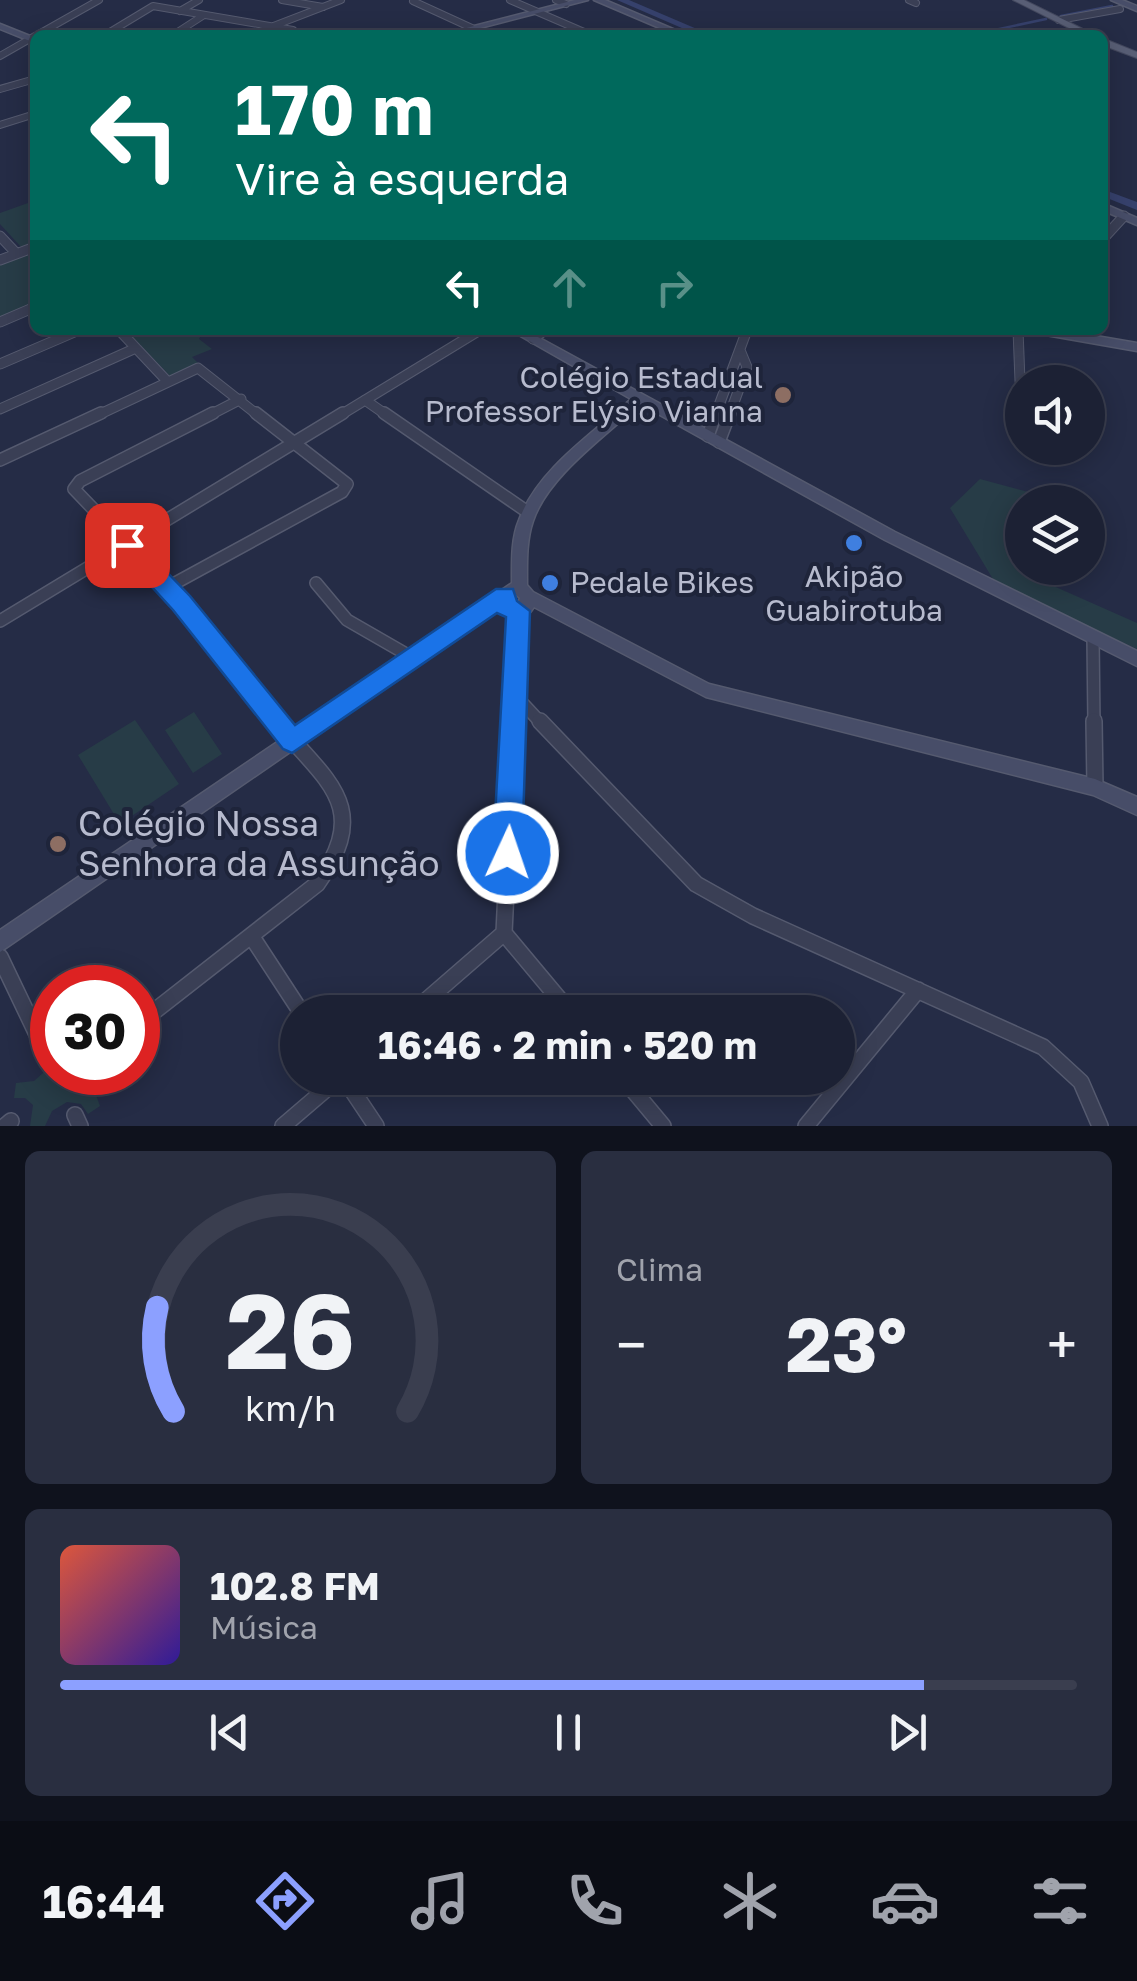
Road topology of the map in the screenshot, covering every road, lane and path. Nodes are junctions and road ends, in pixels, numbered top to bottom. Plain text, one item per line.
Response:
1 (99, 0) edge
2 (198, 0) edge
3 (282, 0) edge
4 (340, 0) edge
5 (510, 0) edge
6 (556, 0) edge
7 (584, 0) edge
8 (598, 0) edge
9 (1016, 0) edge
10 (414, 1) edge
11 (1120, 3) edge
12 (566, 4) junction
13 (1137, 6) edge
14 (323, 7) junction
15 (180, 11) junction
16 (537, 12) junction
17 (204, 15) junction
18 (1060, 20) junction
19 (0, 26) edge
20 (272, 27) junction
21 (472, 28) junction
22 (577, 29) edge
23 (48, 30) edge
24 (114, 30) edge
25 (181, 30) edge
26 (264, 30) edge
27 (293, 30) dead end
28 (464, 30) edge
29 (476, 30) edge
30 (671, 30) edge
31 (1080, 30) edge
32 (30, 37) edge
33 (30, 40) edge
34 (1108, 43) edge
35 (1137, 55) edge
36 (0, 56) edge
37 (30, 80) edge
38 (0, 89) edge
39 (30, 116) edge
40 (0, 126) edge
41 (1108, 209) edge
42 (1124, 216) junction
43 (1137, 222) edge
44 (1108, 233) edge
45 (0, 236) edge
46 (30, 249) edge
47 (16, 252) junction
48 (0, 260) edge
49 (30, 309) edge
50 (0, 322) edge
51 (67, 335) edge
52 (124, 335) edge
53 (472, 335) edge
54 (539, 335) edge
55 (744, 335) edge
56 (1018, 335) edge
57 (1070, 335) edge
58 (1137, 346) edge
59 (136, 348) junction
60 (0, 364) edge
61 (1019, 365) edge
62 (167, 381) junction
63 (639, 398) junction
64 (241, 399) junction
65 (366, 400) junction
66 (0, 409) edge
67 (713, 439) junction
68 (296, 442) junction
69 (0, 460) edge
70 (529, 512) junction
71 (127, 545) junction
72 (316, 583) dead end
73 (168, 588) junction
74 (518, 598) junction
75 (0, 621) edge
76 (1094, 638) junction
77 (414, 658) junction
78 (1137, 659) edge
79 (515, 695) junction
80 (292, 741) junction
81 (1096, 787) junction
82 (1137, 806) edge
83 (504, 932) junction
84 (252, 937) junction
85 (0, 942) edge
86 (0, 957) edge
87 (918, 990) junction
88 (290, 995) edge
89 (432, 995) edge
90 (556, 995) edge
91 (160, 1007) edge
92 (30, 1020) edge
93 (321, 1095) edge
94 (353, 1095) edge
95 (637, 1095) edge
96 (284, 1126) edge
97 (376, 1126) edge
98 (663, 1126) edge
99 (806, 1126) edge
100 (1100, 1126) edge

1 - 23 street
2 - 15 street
3 - 14 street
4 - 14 street
5 - 16 street
6 - 12 street
7 - 12 street
8 - 30 street
9 - 18 main road
10 - 21 street
11 - 13 street
11 - 18 street
12 - 16 street
14 - 20 street
15 - 17 street
15 - 24 street
16 - 21 street
16 - 22 street
17 - 20 street
17 - 25 street
18 - 31 main road
19 - 32 street
20 - 26 street
20 - 27 street
21 - 28 street
21 - 29 street
33 - 36 street
34 - 35 main road
37 - 38 street
39 - 40 street
41 - 42 street
42 - 43 street
42 - 44 street
45 - 47 street
46 - 47 street
47 - 48 street
49 - 50 street
51 - 60 street
52 - 59 street
53 - 65 street
54 - 63 street
55 - 67 street
56 - 61 street
57 - 58 street
59 - 62 street
59 - 66 street
62 - 64 street
62 - 69 street
63 - 67 street
63 - 70 street
64 - 68 street
64 - 71 street
65 - 68 street
65 - 70 street
67 - 76 street
68 - 71 street
68 - 73 street
70 - 74 street
71 - 73 street
71 - 75 street
72 - 77 street
73 - 80 street
74 - 77 street
74 - 79 street
74 - 81 street
76 - 78 street
76 - 81 street
77 - 80 street
79 - 83 street
79 - 87 street
80 - 84 street
80 - 85 street
81 - 82 street
83 - 89 street
83 - 90 street
84 - 88 street
84 - 91 street
86 - 92 street
87 - 99 street
87 - 100 street
93 - 96 street
94 - 97 street
95 - 98 street

